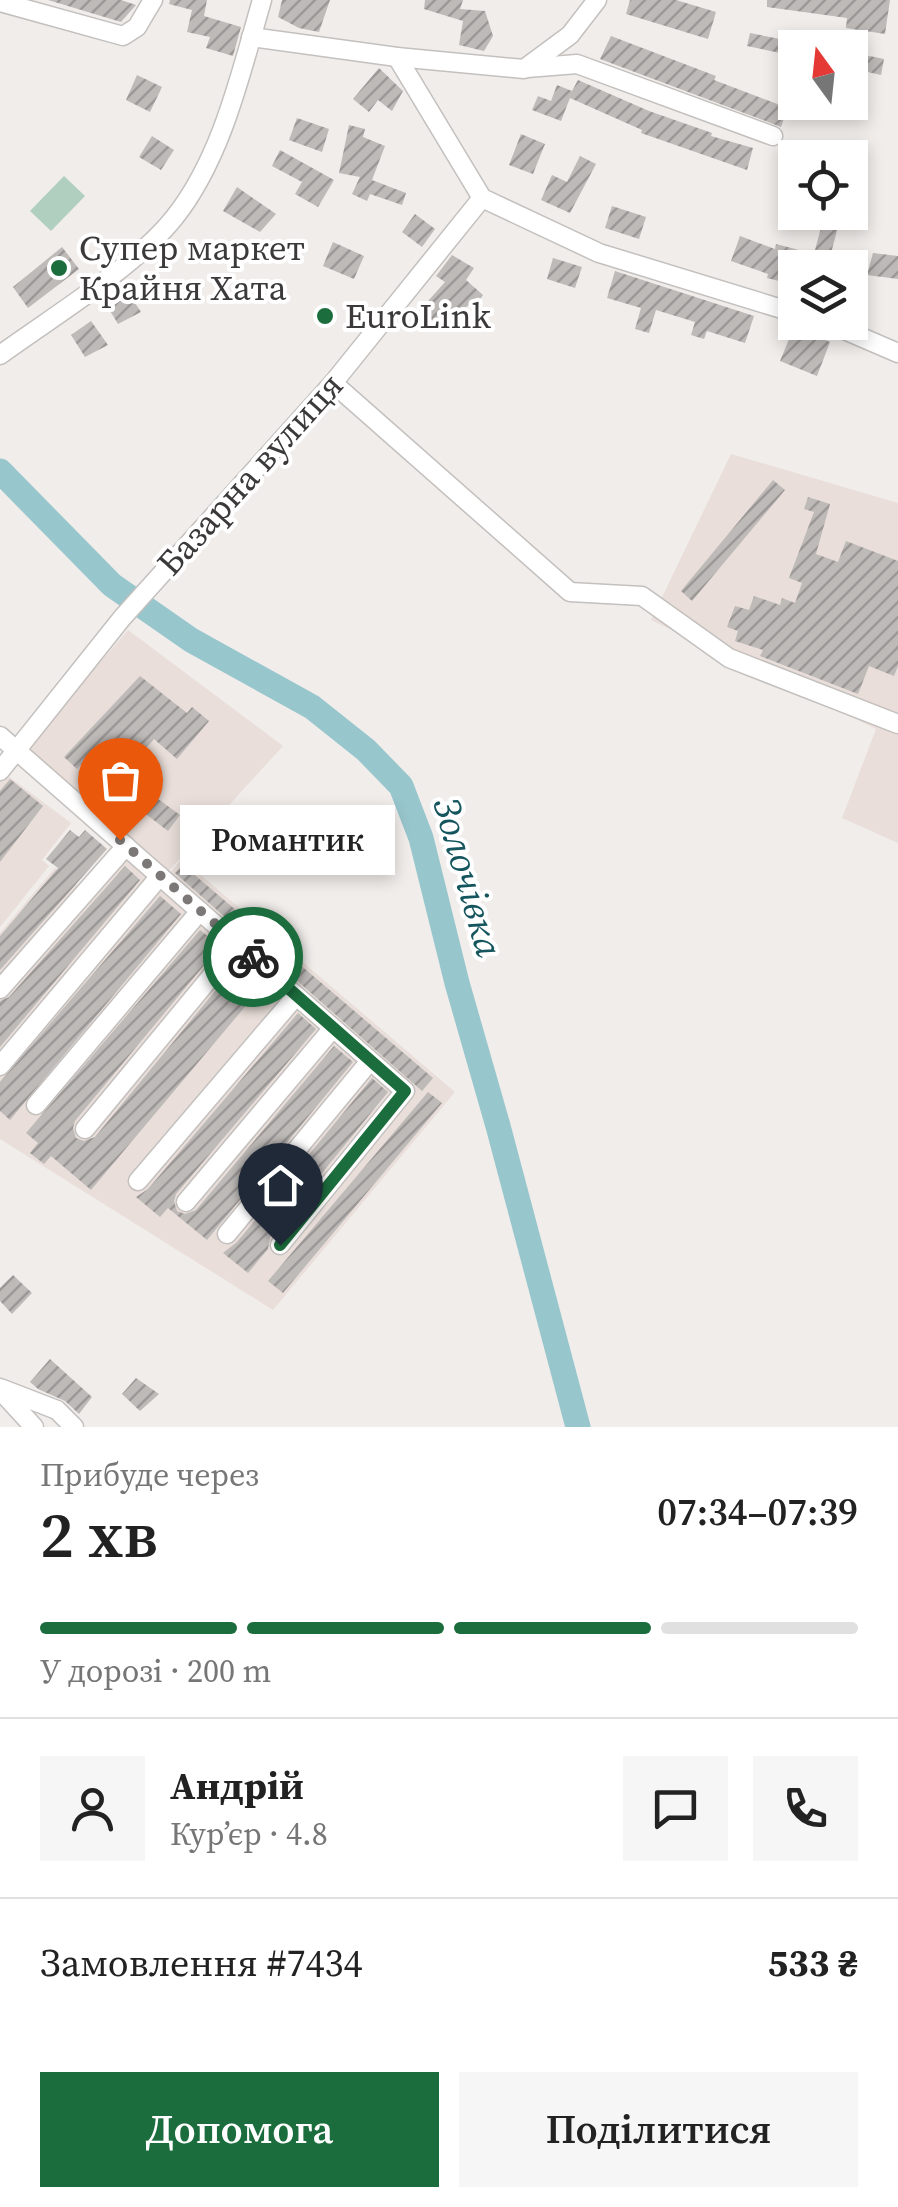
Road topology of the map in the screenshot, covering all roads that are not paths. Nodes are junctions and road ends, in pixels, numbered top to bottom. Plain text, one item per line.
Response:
1 (153, 0) edge
2 (262, 0) edge
3 (597, 0) edge
4 (0, 2) edge
5 (251, 36) junction
6 (398, 58) junction
7 (524, 69) junction
8 (773, 136) dead end
9 (482, 198) junction
10 (778, 308) edge
11 (868, 340) edge
12 (898, 353) edge
13 (0, 355) edge
14 (333, 383) junction
15 (898, 724) edge
16 (0, 736) edge
17 (18, 750) junction
18 (0, 771) edge
19 (126, 846) junction
20 (160, 876) junction
21 (200, 911) junction
22 (238, 944) junction
23 (0, 989) edge
24 (296, 996) junction
25 (333, 1028) junction
26 (370, 1061) junction
27 (0, 1066) edge
28 (36, 1106) dead end
29 (85, 1129) dead end
30 (138, 1181) dead end
31 (186, 1202) dead end
32 (227, 1234) dead end
33 (280, 1245) dead end
34 (0, 1391) edge
35 (13, 1427) edge
36 (34, 1427) edge
37 (74, 1427) edge

1 - 4 street
2 - 5 street
3 - 7 street
5 - 6 street
5 - 13 street
6 - 7 street
6 - 9 street
7 - 8 street
9 - 10 street
9 - 14 street, Базарна вулиця
11 - 12 street
14 - 15 street
14 - 17 street, Базарна вулиця
16 - 17 street
17 - 18 street, Базарна вулиця
17 - 19 street
19 - 20 street
19 - 23 street
20 - 21 street
20 - 27 street
21 - 22 street
21 - 28 street
22 - 24 street
22 - 29 street
24 - 25 street
24 - 30 street
25 - 26 street
25 - 31 street
26 - 32 street
26 - 33 street
34 - 35 street
34 - 36 street
34 - 37 street

